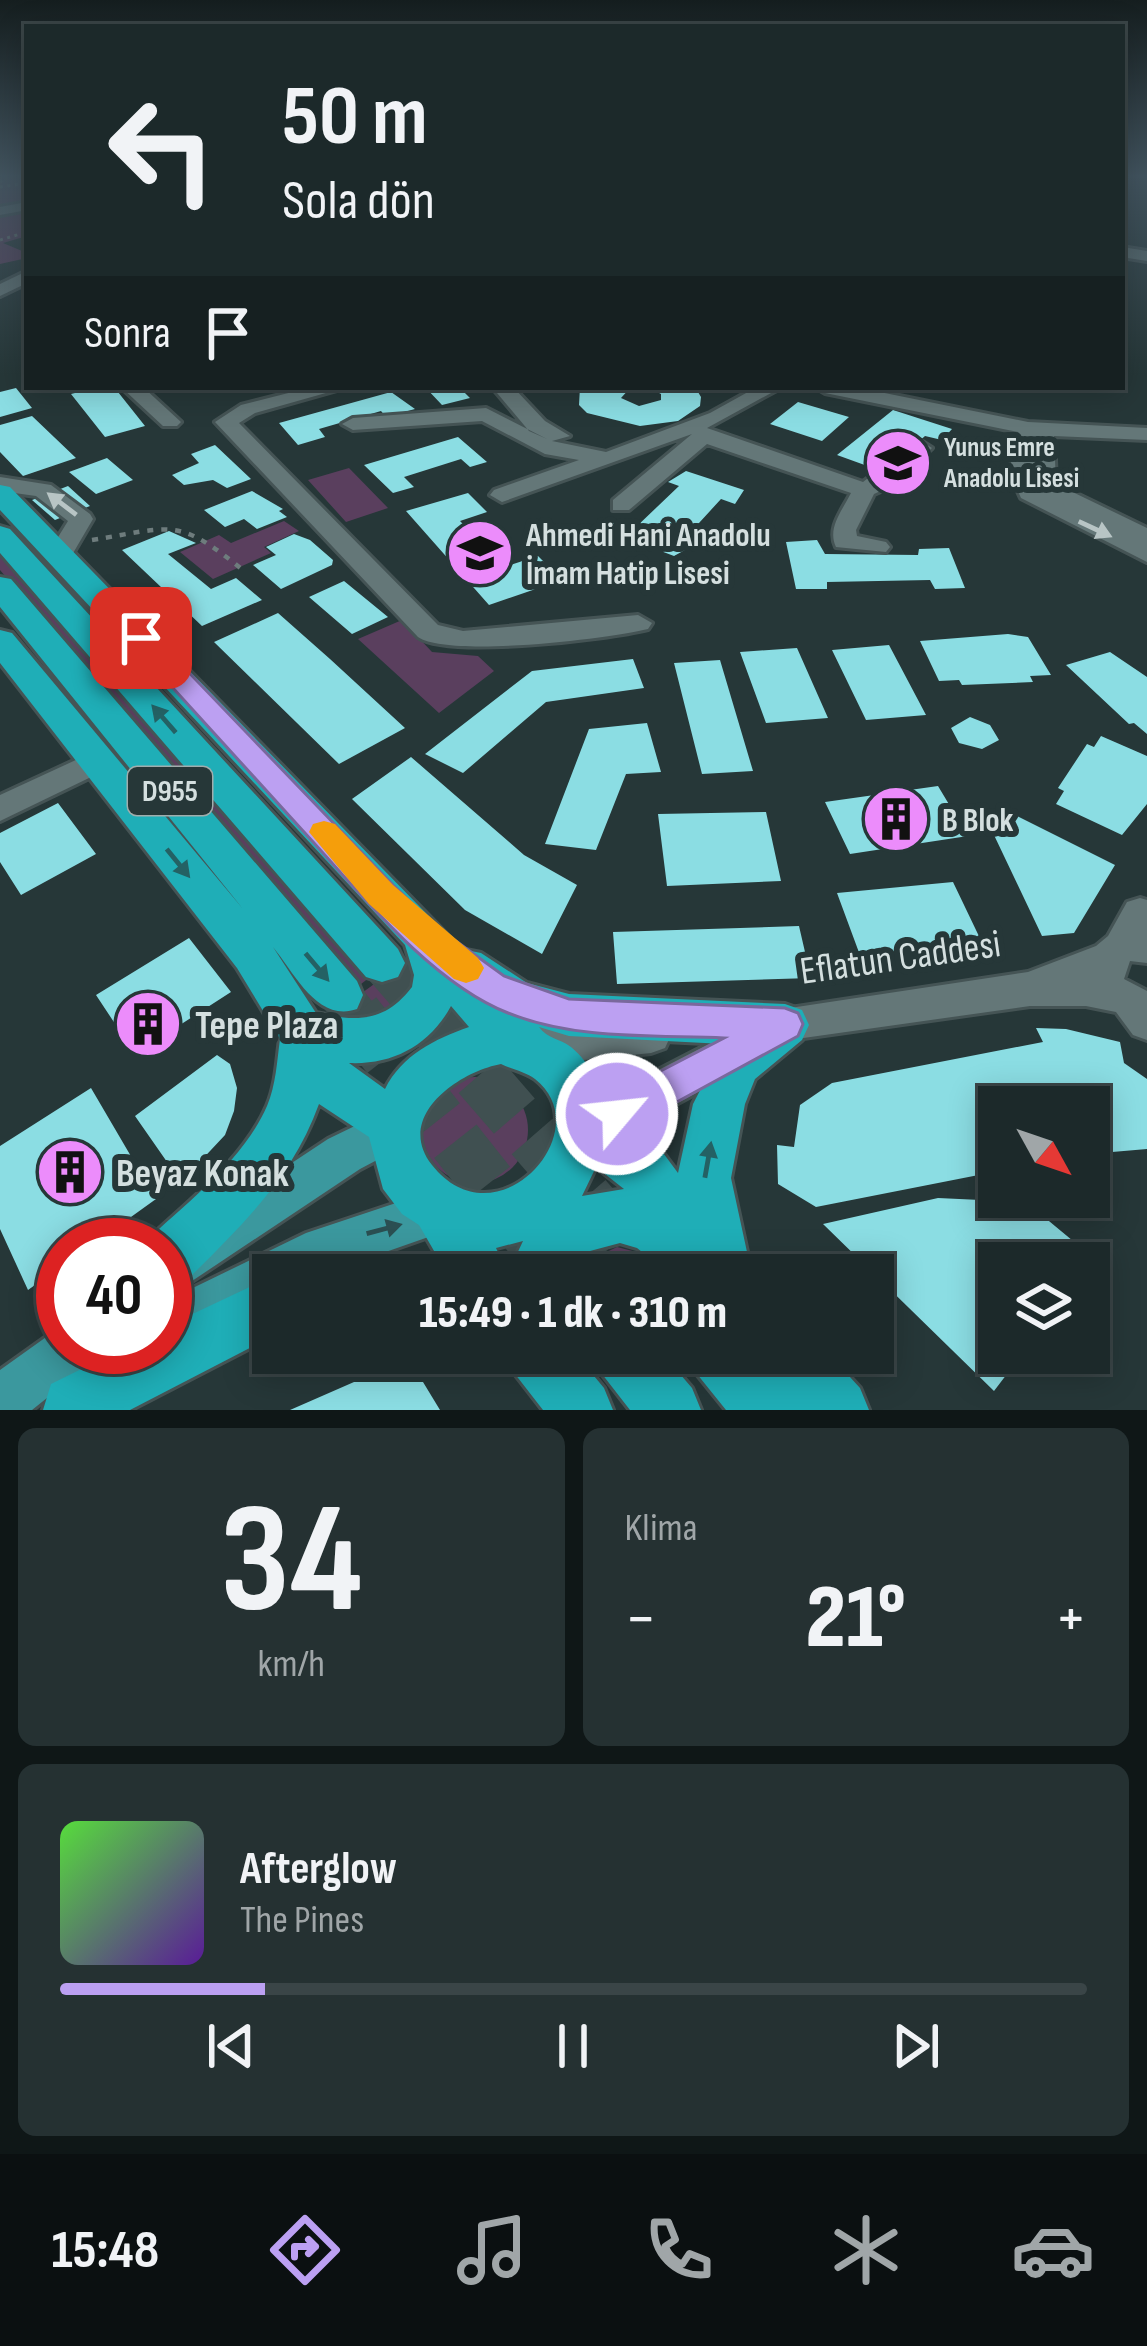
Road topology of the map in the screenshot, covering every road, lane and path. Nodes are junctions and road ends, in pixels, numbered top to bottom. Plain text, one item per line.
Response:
1 (134, 390) edge
2 (326, 390) edge
3 (505, 390) edge
4 (843, 390) edge
5 (763, 393) edge
6 (170, 422) dead end
7 (353, 424) dead end
8 (1028, 428) junction
9 (1146, 434) edge
10 (703, 435) junction
11 (921, 448) dead end
12 (608, 459) junction
13 (0, 489) edge
14 (864, 490) junction
15 (502, 495) dead end
16 (621, 505) dead end
17 (0, 536) edge
18 (1147, 537) edge
19 (877, 547) dead end
20 (64, 549) junction
21 (1147, 554) edge
22 (244, 571) dead end
23 (0, 586) edge
24 (638, 623) dead end
25 (0, 640) edge
26 (78, 770) dead end
27 (0, 809) edge
28 (1135, 932) edge
29 (426, 938) junction
30 (382, 963) tunnel mouth
31 (1030, 989) junction
32 (1140, 1009) edge
33 (323, 1014) junction
34 (785, 1024) junction
35 (526, 1047) junction
36 (398, 1126) junction
37 (584, 1131) junction
38 (441, 1211) junction
39 (192, 1235) edge
40 (467, 1254) edge
41 (550, 1254) edge
42 (691, 1254) edge
43 (704, 1254) edge
44 (716, 1254) edge
45 (192, 1257) edge
46 (192, 1314) edge
47 (252, 1314) edge
48 (640, 1374) edge
49 (736, 1374) edge
50 (806, 1374) edge
51 (70, 1388) edge
52 (0, 1403) edge
53 (670, 1410) edge
54 (766, 1410) edge
55 (838, 1410) edge

1 - 6 street
2 - 24 street
3 - 12 street
4 - 8 street
5 - 10 street
5 - 12 street
7 - 12 street
8 - 9 street
8 - 18 street
8 -> 21 street
10 - 14 street
10 - 16 street
11 - 14 street
12 - 15 street
20 -> 13 highway
14 - 19 street
30 -> 17 highway, D955
20 - 22 path
20 - 29 highway
23 -> 33 highway, D955
25 -> 33 highway
26 - 27 street
28 - 31 street
28 - 32 street
29 - 33 highway
29 - 34 highway
29 - 35 highway
31 - 32 street
31 - 34 street, Eflatun Caddesi
33 - 36 highway
33 - 39 highway
34 - 35 street, Eflatun Caddesi
34 - 37 street
44 -> 34 highway
35 - 36 highway
35 - 37 highway
36 - 38 highway
36 - 45 main road
37 - 38 highway
37 - 43 highway
38 - 40 highway
46 -> 38 main road
41 - 42 highway
47 - 51 highway
48 - 53 highway
49 - 54 highway
50 - 55 highway
51 - 52 main road

